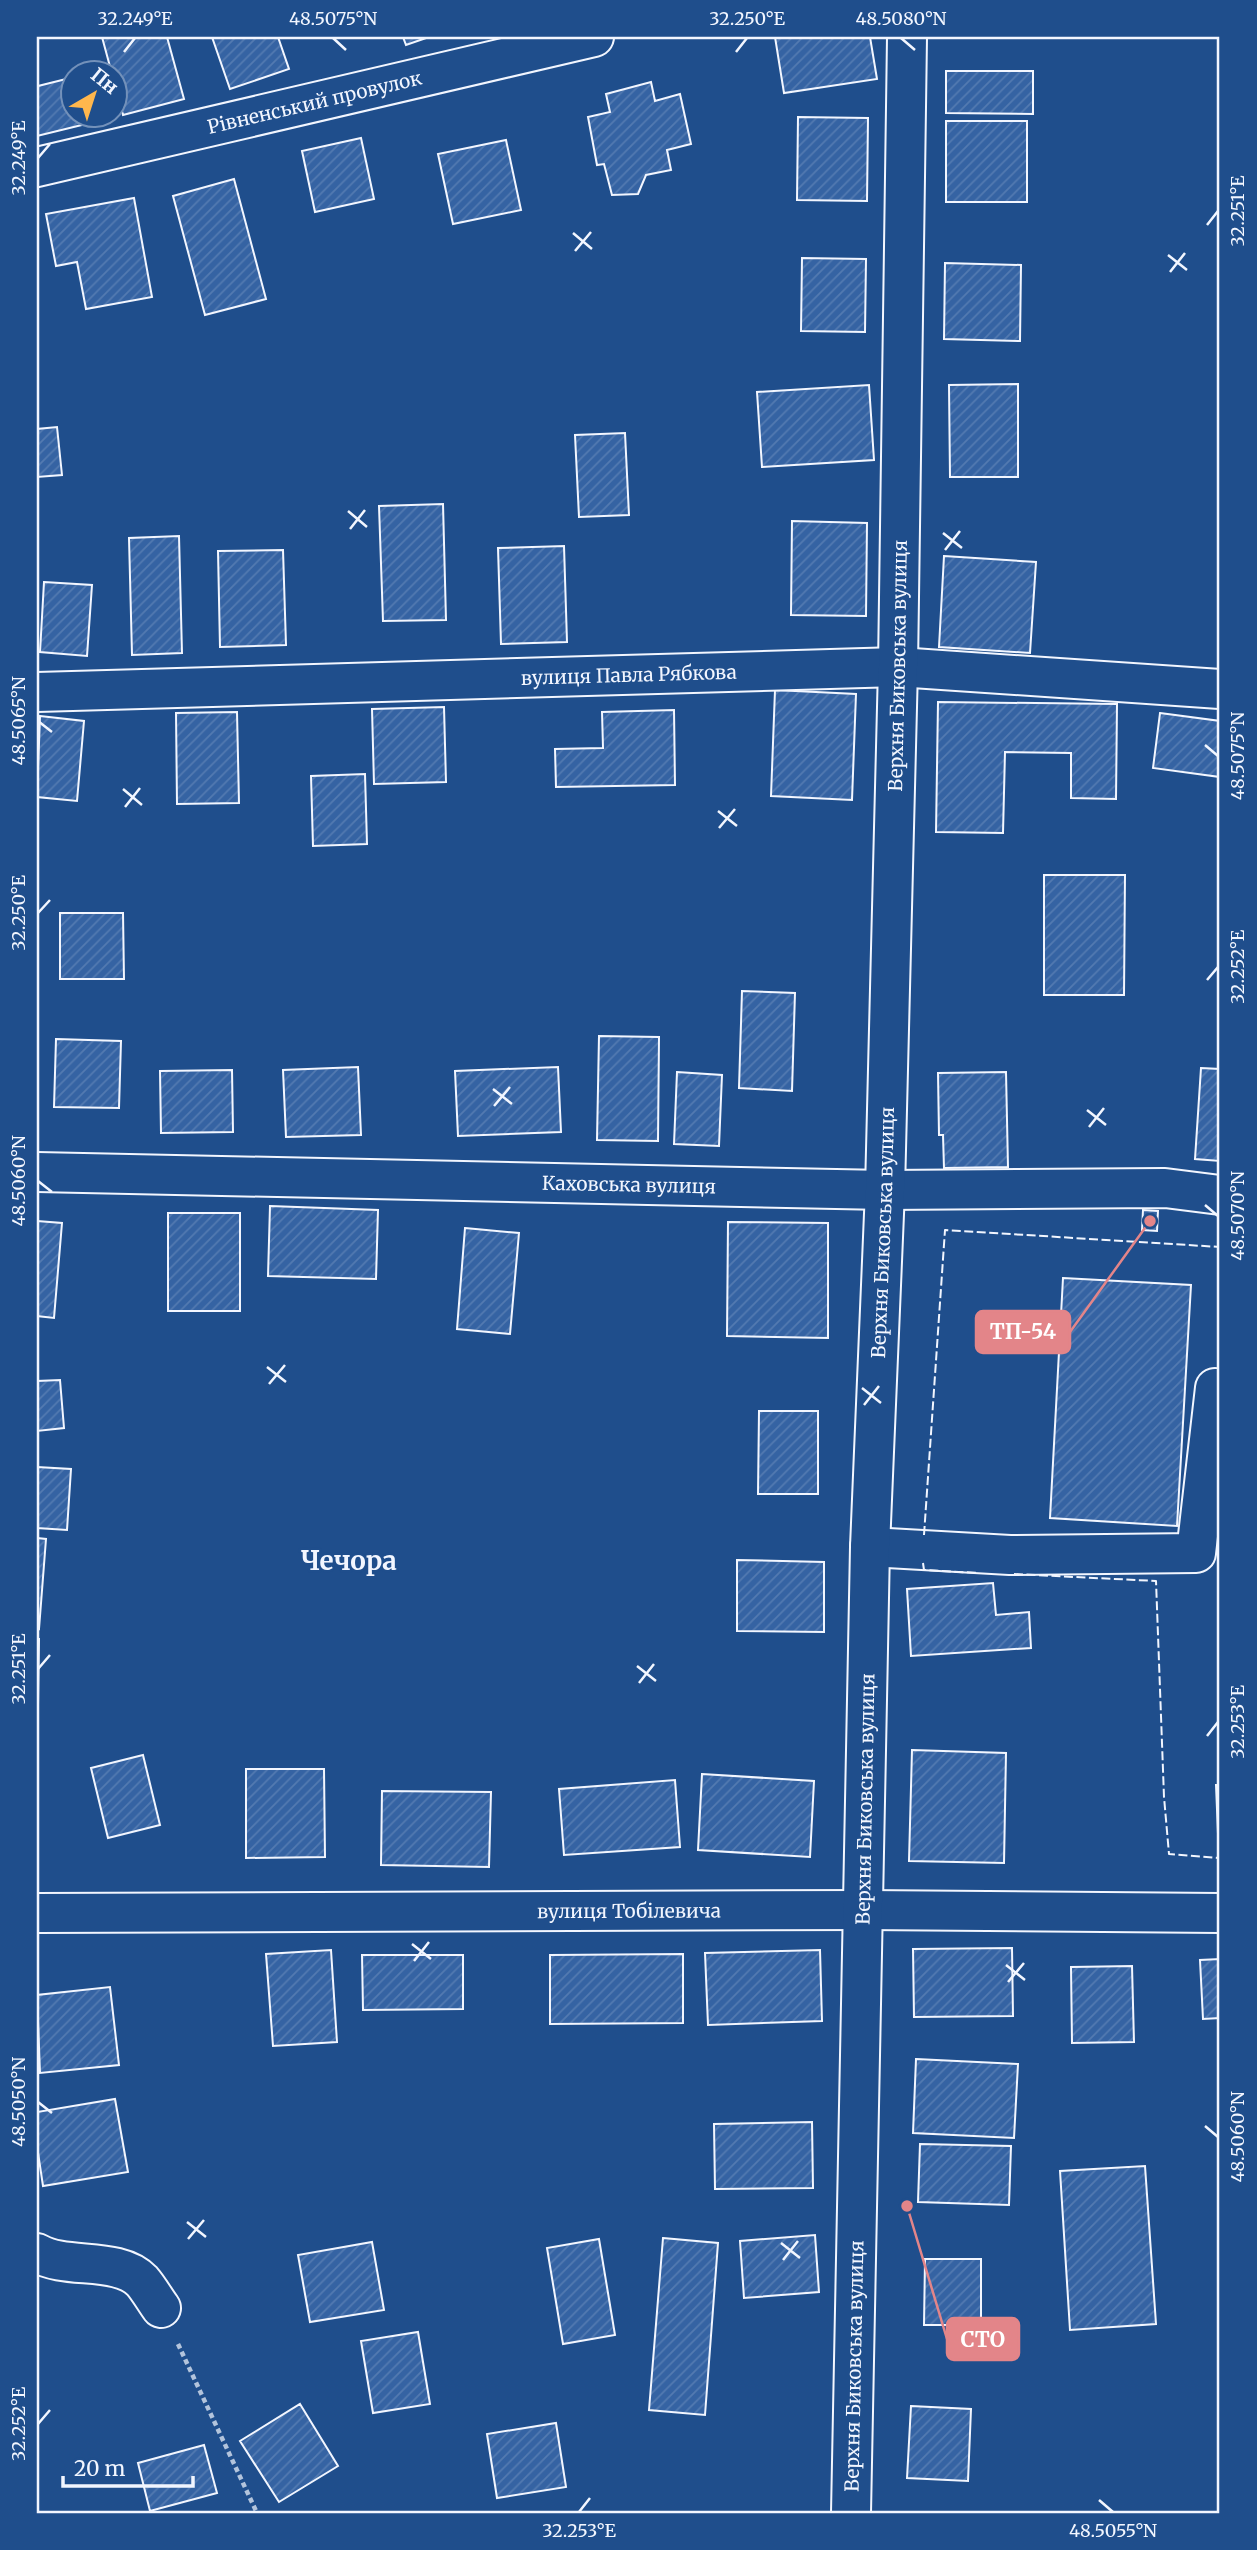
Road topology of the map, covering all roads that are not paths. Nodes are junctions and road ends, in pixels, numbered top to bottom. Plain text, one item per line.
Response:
1 (594, 37) edge
2 (907, 37) edge
3 (37, 167) edge
4 (898, 667) junction
5 (1220, 689) edge
6 (37, 692) edge
7 (37, 1171) edge
8 (885, 1190) junction
9 (1220, 1195) edge
10 (1215, 1388) dead end
11 (870, 1547) junction
12 (865, 1910) junction
13 (37, 1913) edge
14 (1220, 1913) edge
15 (37, 2253) edge
16 (161, 2308) road end
17 (850, 2513) edge

1 - 3 street, Рівненський провулок
2 - 4 street, Верхня Биковська вулиця
4 - 5 street, вулиця Павла Рябкова
4 - 6 street, вулиця Павла Рябкова
4 - 8 street, Верхня Биковська вулиця
7 - 8 street, Каховська вулиця
8 - 9 street, Каховська вулиця
8 - 11 street, Верхня Биковська вулиця
10 - 11 street
11 - 12 street, Верхня Биковська вулиця
12 - 13 street, вулиця Тобілевича
12 - 14 street, вулиця Тобілевича
12 - 17 street, Верхня Биковська вулиця
15 - 16 street

